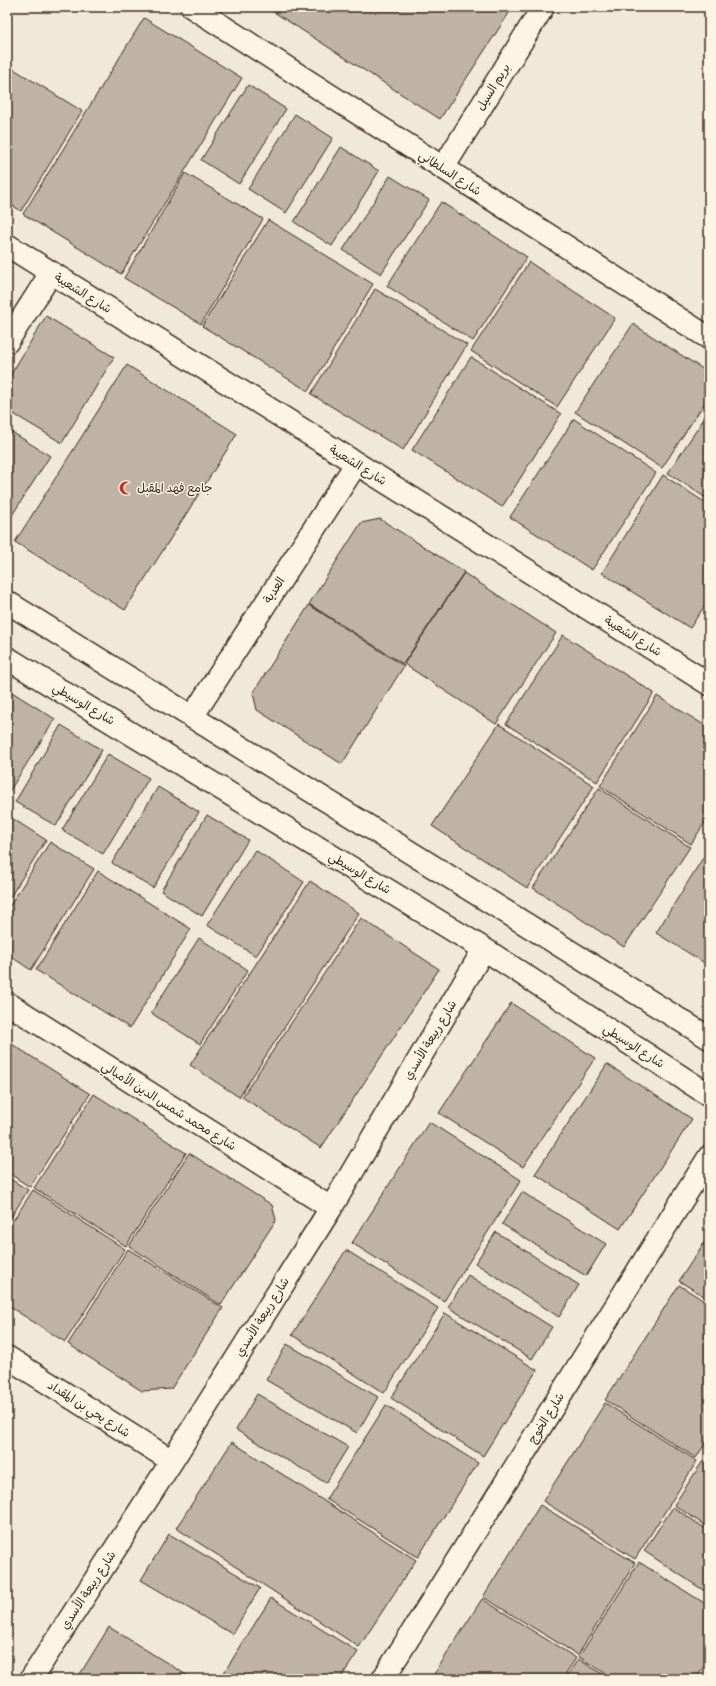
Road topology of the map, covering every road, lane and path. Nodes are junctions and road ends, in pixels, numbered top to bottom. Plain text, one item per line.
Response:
1 (192, 7) edge
2 (543, 7) edge
3 (443, 168) junction
4 (7, 245) edge
5 (51, 273) junction
6 (709, 338) edge
7 (7, 342) edge
8 (356, 464) junction
9 (7, 602) edge
10 (7, 658) edge
11 (709, 684) edge
12 (192, 717) junction
13 (484, 949) junction
14 (7, 1003) edge
15 (709, 1038) edge
16 (709, 1096) edge
17 (709, 1157) edge
18 (331, 1208) junction
19 (7, 1358) edge
20 (172, 1461) junction
21 (31, 1679) edge
22 (383, 1679) edge

1 - 3 street, شارع السلطاني
2 - 3 street, بريم السيل
3 - 6 street, شارع السلطاني
4 - 5 street, شارع الشعيبة
5 - 7 street
5 - 8 street, شارع الشعيبة
8 - 11 street, شارع الشعيبة
8 - 12 street, العدية
9 - 12 street
10 - 13 street, شارع الوسيطي
12 - 15 street
13 - 16 street, شارع الوسيطي
13 - 18 street, شارع ربيعة الأسدي
14 - 18 street, شارع محمد شمس الدين الأمبالي
17 - 22 street, شارع الخوج
18 - 20 street, شارع ربيعة الأسدي
19 - 20 street, شارع يحي بن المقداد
20 - 21 street, شارع ربيعة الأسدي

